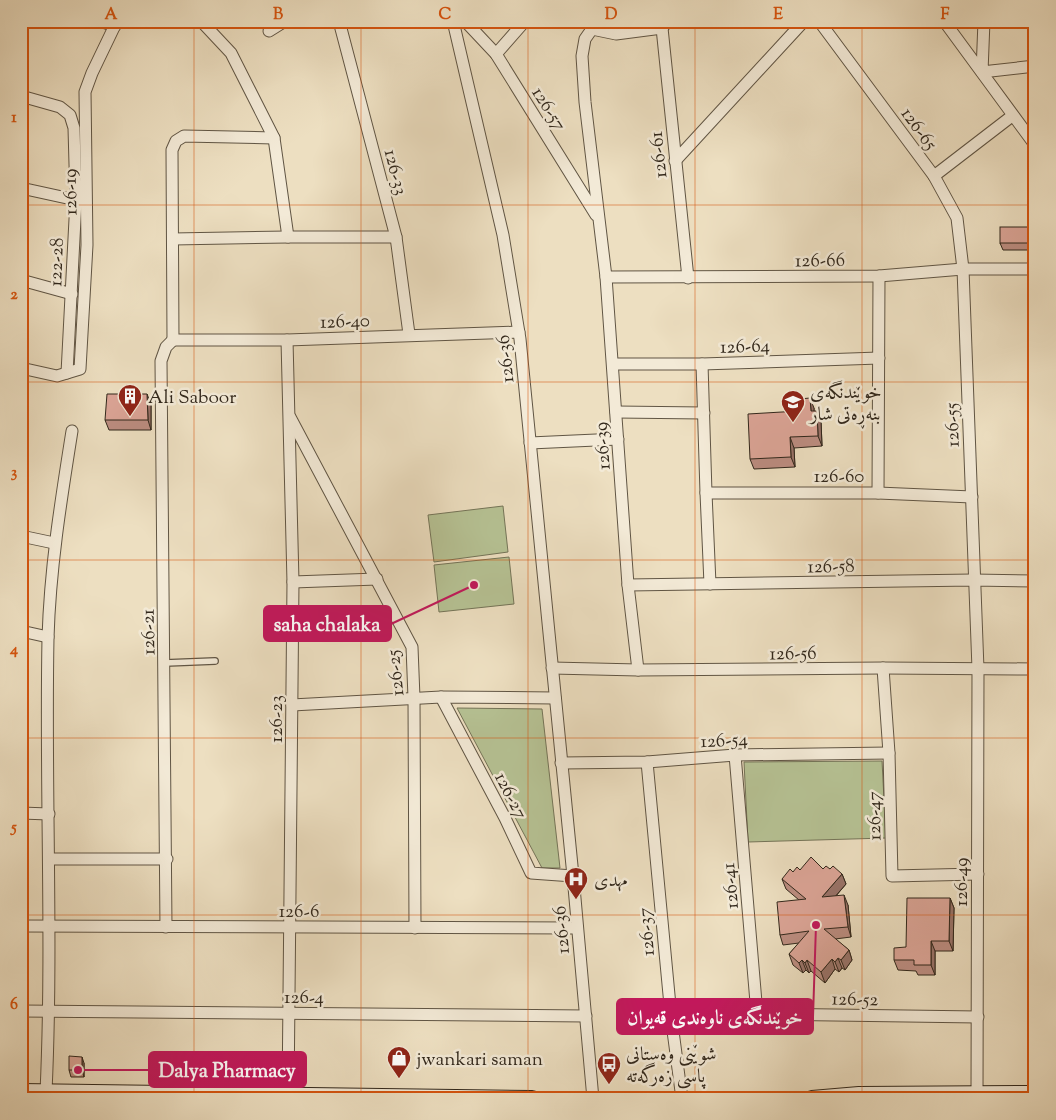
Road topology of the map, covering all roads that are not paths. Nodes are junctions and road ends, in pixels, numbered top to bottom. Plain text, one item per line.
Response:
1 (100, 21) edge
2 (201, 21) edge
3 (285, 21) edge
4 (339, 21) edge
5 (453, 21) edge
6 (465, 21) edge
7 (526, 21) edge
8 (804, 21) edge
9 (819, 21) edge
10 (944, 21) edge
11 (984, 21) edge
12 (116, 23) edge
13 (589, 25) edge
14 (665, 25) edge
15 (269, 31) dead end
16 (496, 54) junction
17 (1035, 66) edge
18 (982, 72) junction
19 (21, 96) edge
20 (1012, 116) junction
21 (274, 138) junction
22 (1035, 145) edge
23 (675, 161) junction
24 (934, 176) junction
25 (21, 188) edge
26 (76, 200) junction
27 (598, 219) junction
28 (288, 236) junction
29 (173, 238) junction
30 (396, 238) junction
31 (963, 269) junction
32 (1035, 269) edge
33 (879, 276) junction
34 (606, 277) junction
35 (688, 278) junction
36 (21, 280) edge
37 (72, 294) junction
38 (518, 332) junction
39 (409, 334) junction
40 (174, 340) junction
41 (287, 340) junction
42 (879, 358) junction
43 (612, 364) junction
44 (702, 364) junction
45 (21, 368) edge
46 (66, 373) junction
47 (616, 412) junction
48 (704, 413) junction
49 (289, 416) junction
50 (72, 431) dead end
51 (618, 440) junction
52 (530, 443) junction
53 (706, 493) junction
54 (878, 493) junction
55 (972, 497) junction
56 (21, 536) edge
57 (54, 543) junction
58 (376, 579) junction
59 (973, 580) junction
60 (1035, 581) edge
61 (293, 582) junction
62 (710, 584) junction
63 (628, 585) junction
64 (21, 631) edge
65 (48, 637) junction
66 (215, 661) dead end
67 (165, 663) junction
68 (552, 668) junction
69 (883, 668) junction
70 (978, 669) junction
71 (1035, 669) edge
72 (638, 670) junction
73 (441, 697) junction
74 (414, 698) junction
75 (555, 698) junction
76 (292, 706) junction
77 (889, 753) junction
78 (735, 755) junction
79 (646, 762) junction
80 (562, 763) junction
81 (21, 813) edge
82 (49, 814) junction
83 (49, 859) junction
84 (167, 859) junction
85 (978, 874) junction
86 (573, 876) junction
87 (21, 926) edge
88 (49, 927) junction
89 (166, 927) junction
90 (290, 927) junction
91 (415, 928) junction
92 (577, 928) junction
93 (21, 1011) edge
94 (50, 1012) junction
95 (289, 1013) junction
96 (757, 1014) junction
97 (586, 1016) junction
98 (671, 1016) junction
99 (978, 1017) junction
100 (21, 1092) edge
101 (46, 1092) junction
102 (1035, 1094) edge
103 (977, 1095) junction
104 (288, 1097) edge
105 (532, 1099) edge
106 (593, 1099) edge
107 (682, 1099) edge
108 (812, 1099) edge

1 - 12 street
2 - 21 street
3 - 15 street
4 - 30 street, 126-33
5 - 38 street, 126-36
6 - 16 street, 126-57
7 - 16 street
8 - 23 street
9 - 24 street, 126-65
10 - 18 street
11 - 18 street
12 - 46 street, 126-19
13 - 14 street
13 - 27 street, 126-39
14 - 23 street, 126-61
16 - 27 street, 126-57
17 - 18 street
18 - 20 street
19 - 26 street, 122-28
20 - 22 street
20 - 24 street
21 - 28 street
21 - 29 street
23 - 35 street, 126-61
24 - 31 street, 126-65
25 - 26 street
26 - 37 street, 122-28
27 - 34 street, 126-39
28 - 29 street
28 - 30 street
29 - 40 street
30 - 39 street, 126-33
31 - 32 street, 126-66
31 - 33 street, 126-66
31 - 55 street, 126-55
33 - 35 street, 126-66
33 - 42 street
34 - 35 street, 126-66
34 - 43 street, 126-39
36 - 37 street
37 - 46 street, 122-28
38 - 39 street, 126-40
38 - 52 street, 126-36
39 - 41 street, 126-40
40 - 41 street, 126-40
40 - 67 street, 126-21
41 - 49 street, 126-23
42 - 44 street, 126-64
42 - 54 street
43 - 44 street, 126-64
43 - 47 street, 126-39
44 - 48 street
45 - 46 street
47 - 48 street
47 - 51 street, 126-39
48 - 53 street
49 - 58 street, 126-25
49 - 61 street, 126-23
50 - 57 street
51 - 52 street
51 - 63 street, 126-39
52 - 68 street, 126-36
53 - 54 street, 126-60
53 - 62 street
54 - 55 street, 126-60
55 - 59 street, 126-55
56 - 57 street
57 - 65 street
58 - 61 street
58 - 74 street, 126-25
59 - 60 street, 126-58
59 - 62 street, 126-58
59 - 70 street, 126-49
61 - 76 street, 126-23
62 - 63 street, 126-58
63 - 72 street, 126-39
64 - 65 street
65 - 82 street
66 - 67 lane
67 - 84 street, 126-21
68 - 72 street, 126-56
68 - 75 street, 126-36
69 - 70 street, 126-56
69 - 72 street, 126-56
69 - 77 street, 126-47
70 - 71 street, 126-56
70 - 85 street, 126-49
73 - 74 street
73 - 75 street
73 - 86 street, 126-27
74 - 76 street
74 - 91 street, 126-25
75 - 80 street, 126-36
76 - 90 street, 126-23
77 - 78 street, 126-54
77 - 85 street, 126-47
78 - 79 street, 126-54
78 - 96 street, 126-41
79 - 80 street, 126-54
79 - 98 street, 126-37
80 - 86 street, 126-36
81 - 82 street
82 - 83 street
83 - 84 street
83 - 88 street
84 - 89 street, 126-21
85 - 99 street, 126-49
86 - 92 street, 126-36
87 - 88 street, 126-6
88 - 89 street, 126-6
88 - 94 street
89 - 90 street, 126-6
90 - 91 street, 126-6
90 - 95 street, 126-23
91 - 92 street, 126-6
92 - 97 street, 126-36
93 - 94 street, 126-4
94 - 95 street, 126-4
94 - 101 street
95 - 97 street, 126-4
95 - 104 street, 126-23
96 - 98 street, 126-52
96 - 99 street, 126-52
97 - 106 street, 126-36
98 - 107 street, 126-37
99 - 103 street, 126-49
100 - 101 main road
101 - 104 main road
102 - 103 main road
103 - 108 main road
104 - 105 main road

